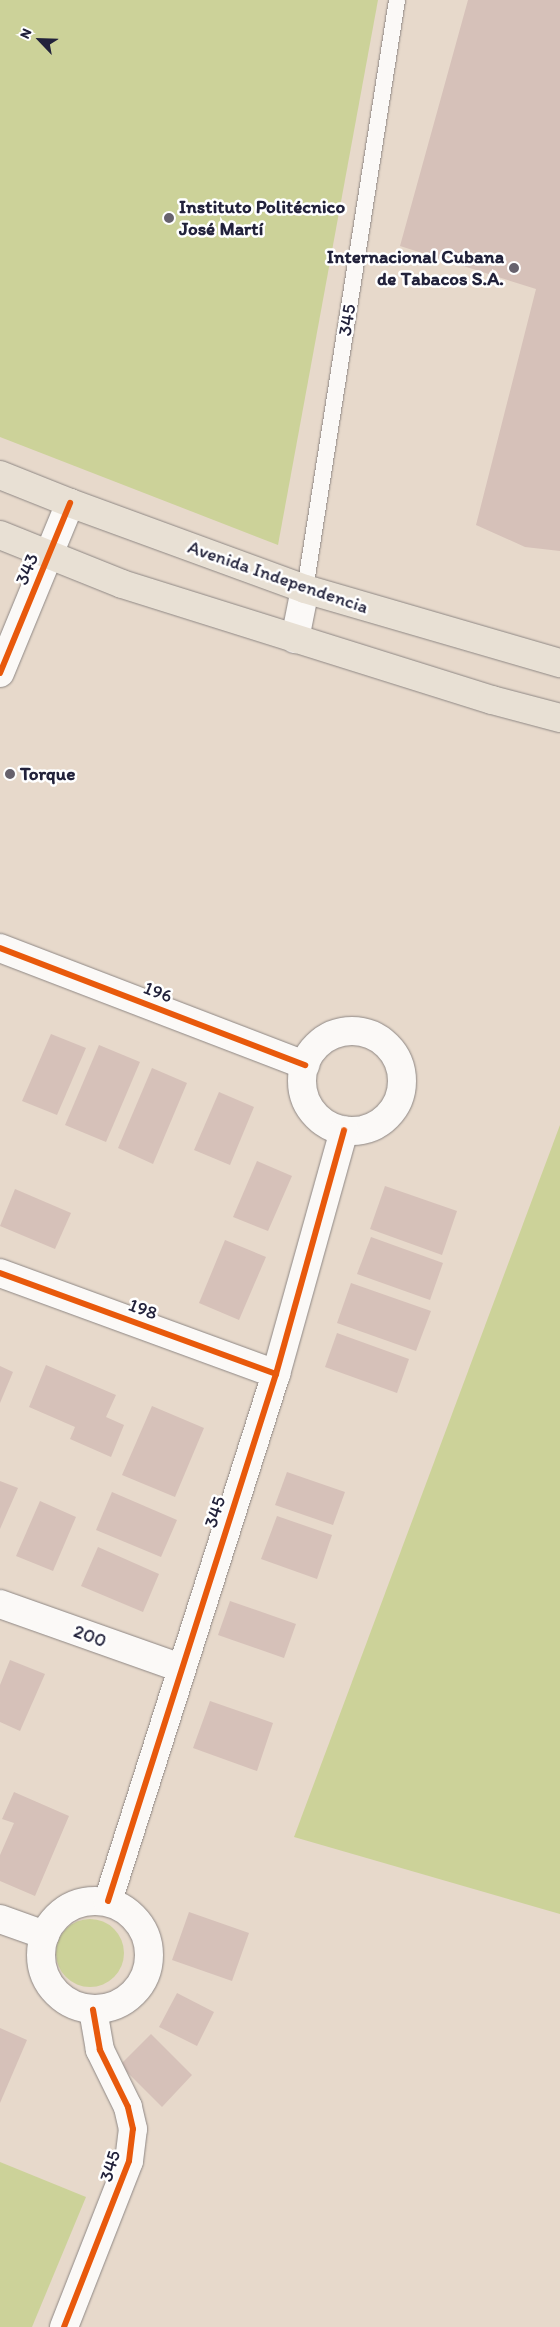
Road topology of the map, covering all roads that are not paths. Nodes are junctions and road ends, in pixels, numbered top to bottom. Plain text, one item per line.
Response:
1 (396, 0) edge
2 (0, 475) edge
3 (70, 503) junction
4 (0, 535) edge
5 (48, 555) junction
6 (305, 589) junction
7 (295, 639) junction
8 (560, 663) edge
9 (0, 673) edge
10 (560, 718) edge
11 (0, 948) edge
12 (305, 1064) junction
13 (344, 1130) junction
14 (0, 1273) edge
15 (276, 1374) junction
16 (0, 1604) edge
17 (181, 1668) junction
18 (108, 1901) junction
19 (0, 1919) edge
20 (44, 1935) junction
21 (93, 2010) junction
22 (64, 2327) edge

1 - 6 lane, 345
2 - 3 main road, Avenida Independencia
3 - 5 street, 343
3 - 6 main road, Avenida Independencia
4 - 5 main road
5 - 7 main road
5 - 9 street, 343
6 - 7 street, 345
6 - 8 main road, Avenida Independencia
7 - 10 main road
11 - 12 street, 196
12 - 13 street
12 - 13 street
13 - 15 street, 345
14 - 15 street, 198
15 - 17 street, 345
16 - 17 street, 200
17 - 18 street, 345
18 - 20 street
18 - 21 street
19 - 20 street
20 - 21 street
21 - 22 street, 345

